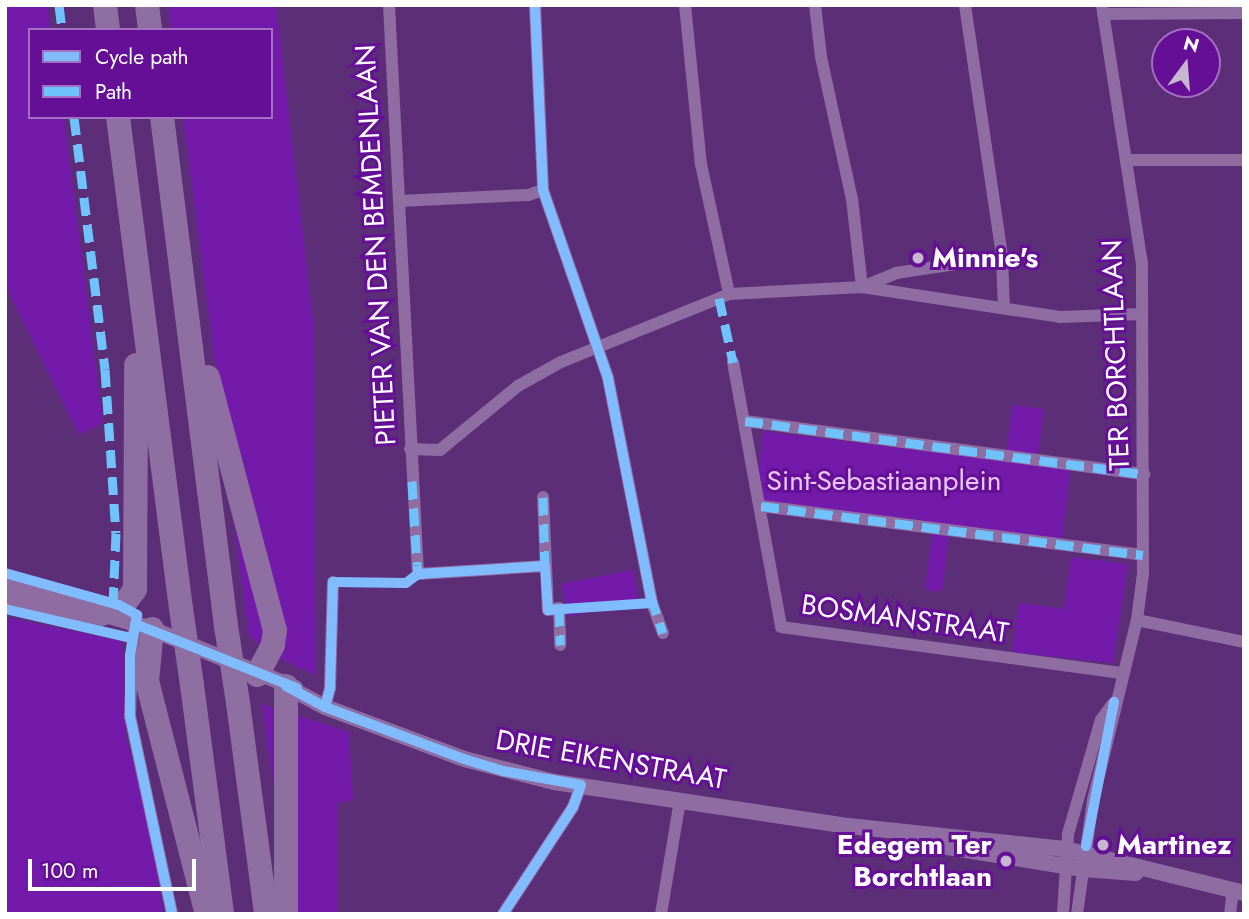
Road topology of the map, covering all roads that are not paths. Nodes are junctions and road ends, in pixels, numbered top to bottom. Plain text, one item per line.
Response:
1 (105, 5) edge
2 (147, 5) edge
3 (389, 5) edge
4 (535, 5) edge
5 (685, 5) edge
6 (815, 5) edge
7 (965, 5) edge
8 (1103, 10) edge
9 (1244, 13) edge
10 (108, 28) edge
11 (150, 28) edge
12 (118, 119) edge
13 (162, 119) edge
14 (1128, 160) junction
15 (1244, 160) edge
16 (543, 190) junction
17 (399, 201) junction
18 (1002, 257) junction
19 (862, 287) junction
20 (138, 288) junction
21 (729, 295) junction
22 (1004, 308) junction
23 (1141, 314) junction
24 (190, 327) junction
25 (597, 344) junction
26 (733, 362) dead end
27 (745, 421) junction
28 (410, 449) junction
29 (1144, 474) junction
30 (543, 497) dead end
31 (761, 506) junction
32 (1143, 555) junction
33 (545, 566) junction
34 (333, 582) dead end
35 (5, 585) edge
36 (5, 598) edge
37 (102, 614) junction
38 (1137, 620) junction
39 (145, 633) junction
40 (663, 633) dead end
41 (1244, 642) edge
42 (560, 645) dead end
43 (1123, 673) junction
44 (257, 675) junction
45 (286, 685) junction
46 (327, 702) junction
47 (1114, 702) junction
48 (581, 785) junction
49 (680, 801) junction
50 (849, 826) junction
51 (1065, 849) junction
52 (1084, 861) junction
53 (1064, 866) junction
54 (1238, 892) edge
55 (172, 914) edge
56 (207, 914) edge
57 (222, 914) edge
58 (266, 914) edge
59 (286, 914) edge
60 (503, 914) edge
61 (661, 914) edge
62 (1063, 914) edge
63 (1077, 914) edge
64 (1230, 914) edge

1 - 10 highway
2 - 11 highway
3 - 17 street, PIETER VAN DEN BEMDENLAAN
4 - 16 street
5 - 21 street
6 - 19 street
7 - 18 street
8 - 9 street
8 - 14 street, TER BORCHTLAAN
12 - 20 highway
13 - 24 highway
14 - 15 street
14 - 23 street, TER BORCHTLAAN
16 - 17 street
16 - 25 street
17 - 28 street, PIETER VAN DEN BEMDENLAAN
18 - 19 street
18 - 22 street
19 - 21 street
19 - 22 street
20 - 37 highway
20 - 57 highway, bridge
21 - 25 street
22 - 23 street
23 - 29 street, TER BORCHTLAAN
24 - 44 highway
24 - 58 highway, bridge
25 - 28 street
25 - 40 street
26 - 27 street, BOSMANSTRAAT
27 - 29 street
27 - 31 street, BOSMANSTRAAT
28 - 33 street, PIETER VAN DEN BEMDENLAAN
29 - 32 street, TER BORCHTLAAN
30 - 33 street
31 - 32 street
31 - 43 street, BOSMANSTRAAT
32 - 38 street, TER BORCHTLAAN
33 - 42 street
34 - 46 street
35 - 37 street, DRIE EIKENSTRAAT
36 - 39 street, DRIE EIKENSTRAAT
37 - 39 street, DRIE EIKENSTRAAT
38 - 41 street
38 - 43 street, TER BORCHTLAAN
39 - 44 street, DRIE EIKENSTRAAT
39 - 55 street
39 - 56 highway
43 - 47 street, TER BORCHTLAAN
44 - 45 street, DRIE EIKENSTRAAT
45 - 46 street, DRIE EIKENSTRAAT
45 - 59 highway
46 - 48 street, DRIE EIKENSTRAAT
47 - 51 street, TER BORCHTLAAN
47 - 52 street, TER BORCHTLAAN
48 - 49 street, DRIE EIKENSTRAAT
48 - 60 street
49 - 50 street, DRIE EIKENSTRAAT
49 - 61 street
50 - 51 street, DRIE EIKENSTRAAT
50 - 53 street, DRIE EIKENSTRAAT
51 - 52 street, DRIE EIKENSTRAAT
51 - 53 street, TER BORCHTLAAN
52 - 53 street, DRIE EIKENSTRAAT
52 - 54 street, DRIE EIKENSTRAAT
52 - 63 street, TER BORCHTLAAN
53 - 62 street, TER BORCHTLAAN
54 - 64 street

